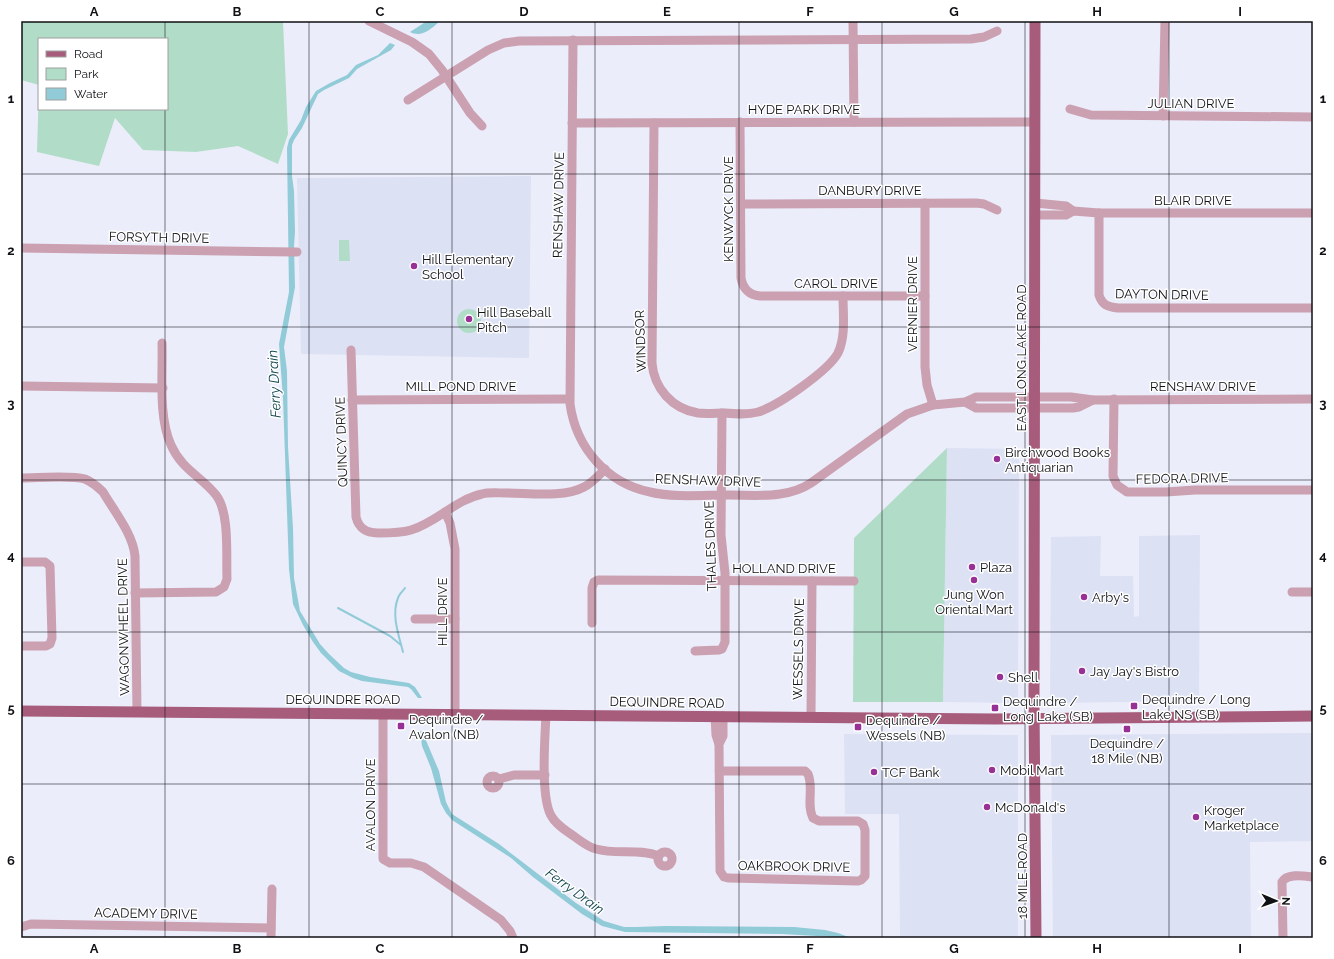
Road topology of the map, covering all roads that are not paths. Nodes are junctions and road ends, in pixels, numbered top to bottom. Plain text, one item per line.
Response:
1 (369, 21) edge
2 (853, 21) edge
3 (1035, 21) edge
4 (1165, 21) edge
5 (997, 31) dead end
6 (853, 39) junction
7 (573, 40) junction
8 (446, 76) junction
9 (408, 100) dead end
10 (1070, 110) dead end
11 (1164, 116) junction
12 (1313, 117) edge
13 (740, 122) junction
14 (854, 122) junction
15 (1035, 122) junction
16 (572, 123) junction
17 (654, 123) junction
18 (482, 126) dead end
19 (924, 203) junction
20 (1035, 203) junction
21 (741, 204) junction
22 (997, 210) dead end
23 (1073, 212) junction
24 (1099, 213) junction
25 (1313, 213) edge
26 (1035, 215) junction
27 (21, 248) edge
28 (293, 252) dead end
29 (749, 293) joint
30 (843, 296) junction
31 (925, 296) junction
32 (1313, 308) edge
33 (162, 343) dead end
34 (351, 350) dead end
35 (21, 386) edge
36 (163, 388) junction
37 (1035, 397) junction
38 (569, 399) junction
39 (1114, 399) junction
40 (1313, 399) edge
41 (352, 400) junction
42 (1093, 400) junction
43 (965, 402) junction
44 (933, 405) junction
45 (1035, 408) junction
46 (722, 414) junction
47 (604, 469) junction
48 (21, 478) edge
49 (1313, 490) edge
50 (722, 495) junction
51 (445, 512) junction
52 (21, 562) edge
53 (725, 580) junction
54 (812, 581) junction
55 (854, 581) dead end
56 (1292, 592) dead end
57 (1313, 592) edge
58 (135, 593) junction
59 (415, 619) dead end
60 (455, 619) junction
61 (592, 623) dead end
62 (21, 646) edge
63 (695, 651) dead end
64 (21, 711) edge
65 (137, 712) junction
66 (383, 714) junction
67 (455, 714) junction
68 (546, 715) junction
69 (719, 716) junction
70 (1313, 716) edge
71 (811, 717) junction
72 (1034, 719) junction
73 (719, 771) junction
74 (545, 775) junction
75 (499, 780) dead end
76 (659, 856) dead end
77 (1313, 876) edge
78 (272, 889) dead end
79 (21, 926) edge
80 (271, 933) edge
81 (513, 938) edge
82 (1036, 938) edge
83 (1283, 938) edge

1 - 8 street
2 - 6 street
3 - 15 main road, EAST LONG LAKE ROAD
4 - 11 street
5 - 6 street
6 - 7 street
6 - 14 street
7 - 8 street
7 - 16 street, RENSHAW DRIVE
8 - 9 street
8 - 18 street
10 - 11 street, JULIAN DRIVE
11 - 12 street, JULIAN DRIVE
13 - 14 street, HYDE PARK DRIVE
13 - 17 street, HYDE PARK DRIVE
13 - 21 street, KENWYCK DRIVE
14 - 15 street, HYDE PARK DRIVE
15 - 20 main road, EAST LONG LAKE ROAD
16 - 17 street, HYDE PARK DRIVE
16 - 38 street, RENSHAW DRIVE
17 - 46 street, WINDSOR
19 - 21 street, DANBURY DRIVE
19 - 22 street, DANBURY DRIVE
19 - 31 street, VERNIER DRIVE
20 - 23 street, BLAIR DRIVE
20 - 26 main road, EAST LONG LAKE ROAD
21 - 29 street, KENWYCK DRIVE
23 - 24 street, BLAIR DRIVE
23 - 26 street, BLAIR DRIVE
24 - 25 street, BLAIR DRIVE
24 - 32 street, DAYTON DRIVE
26 - 37 main road, EAST LONG LAKE ROAD
27 - 28 street, FORSYTH DRIVE
29 - 30 street, CAROL DRIVE
30 - 31 street, CAROL DRIVE
30 - 46 street, WINDSOR
31 - 44 street, VERNIER DRIVE
33 - 36 street
34 - 41 street, QUINCY DRIVE
35 - 36 street
36 - 58 street
37 - 42 street, RENSHAW DRIVE
37 - 43 street, RENSHAW DRIVE
37 - 45 main road, EAST LONG LAKE ROAD
38 - 41 street, MILL POND DRIVE
38 - 47 street, RENSHAW DRIVE
39 - 40 street, RENSHAW DRIVE
39 - 42 street, RENSHAW DRIVE
39 - 49 street, FEDORA DRIVE
41 - 51 street, QUINCY DRIVE
42 - 45 street, RENSHAW DRIVE
43 - 44 street, RENSHAW DRIVE
43 - 45 street, RENSHAW DRIVE
44 - 50 street, RENSHAW DRIVE
45 - 72 main road, EAST LONG LAKE ROAD
46 - 50 street, THALES DRIVE
47 - 50 street, RENSHAW DRIVE
47 - 51 street
48 - 58 street, WAGONWHEEL DRIVE
50 - 53 street, THALES DRIVE
51 - 60 street, HILL DRIVE
52 - 62 street
53 - 54 street, HOLLAND DRIVE
53 - 61 street, HOLLAND DRIVE
53 - 63 street, THALES DRIVE
54 - 55 street, HOLLAND DRIVE
54 - 71 street, WESSELS DRIVE
56 - 57 street
58 - 65 street, WAGONWHEEL DRIVE
59 - 60 street
60 - 67 street, HILL DRIVE
64 - 65 main road, DEQUINDRE ROAD
65 - 66 main road, DEQUINDRE ROAD
66 - 67 main road, DEQUINDRE ROAD
66 - 81 street, AVALON DRIVE
67 - 68 main road, DEQUINDRE ROAD
68 - 69 main road, DEQUINDRE ROAD
68 - 74 street
69 - 71 main road, DEQUINDRE ROAD
69 - 73 street
70 - 72 main road, DEQUINDRE ROAD
71 - 72 main road, DEQUINDRE ROAD
72 - 82 main road, 18 MILE ROAD
73 - 73 street, OAKBROOK DRIVE
74 - 75 street
74 - 76 street
77 - 83 street
78 - 80 street
79 - 80 street, ACADEMY DRIVE

